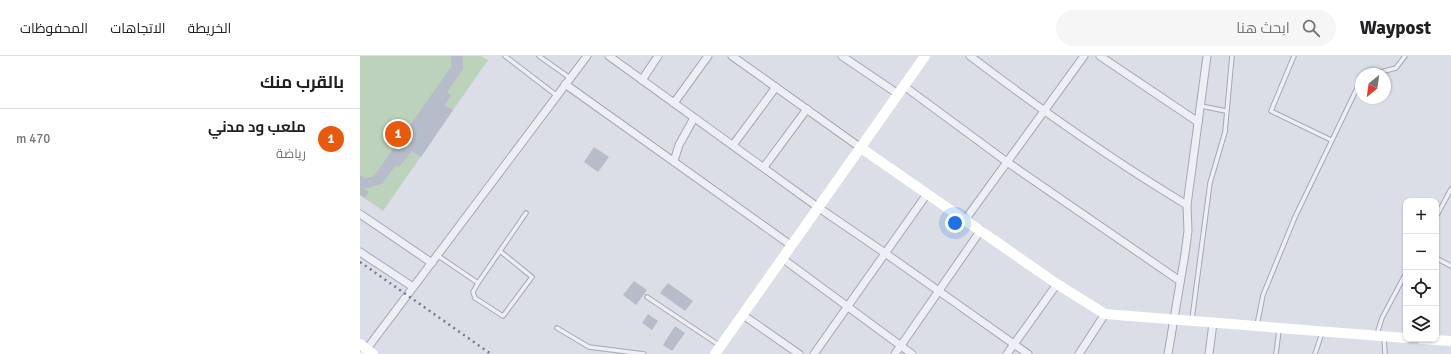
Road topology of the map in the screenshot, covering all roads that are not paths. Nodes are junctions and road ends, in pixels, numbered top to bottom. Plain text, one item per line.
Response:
1 (505, 56) edge
2 (539, 56) edge
3 (587, 56) edge
4 (609, 56) edge
5 (658, 56) edge
6 (708, 56) edge
7 (732, 56) edge
8 (842, 56) edge
9 (925, 56) edge
10 (970, 56) edge
11 (1084, 56) edge
12 (1100, 56) edge
13 (1207, 56) edge
14 (1232, 56) edge
15 (1294, 56) edge
16 (1405, 56) edge
17 (1391, 69) edge
18 (570, 78) junction
19 (642, 80) junction
20 (565, 84) junction
21 (776, 87) junction
22 (901, 90) junction
23 (1355, 92) edge
24 (556, 95) junction
25 (674, 103) junction
26 (1201, 106) junction
27 (807, 109) junction
28 (1044, 111) junction
29 (1226, 111) junction
30 (694, 118) junction
31 (1198, 122) junction
32 (1332, 140) junction
33 (733, 145) junction
34 (861, 148) junction
35 (674, 162) junction
36 (1007, 162) junction
37 (764, 167) junction
38 (1451, 189) edge
39 (927, 194) junction
40 (1187, 206) junction
41 (819, 208) junction
42 (1439, 211) edge
43 (526, 213) dead end
44 (360, 214) edge
45 (965, 220) junction
46 (982, 230) junction
47 (792, 246) junction
48 (500, 251) junction
49 (360, 252) edge
50 (885, 253) junction
51 (437, 255) junction
52 (783, 259) junction
53 (1439, 260) edge
54 (432, 262) junction
55 (1451, 266) edge
56 (1403, 279) edge
57 (1180, 281) junction
58 (478, 283) junction
59 (1057, 284) junction
60 (413, 287) junction
61 (939, 292) junction
62 (647, 297) dead end
63 (848, 308) junction
64 (1105, 314) junction
65 (743, 315) junction
66 (1173, 320) junction
67 (1191, 322) junction
68 (1213, 323) junction
69 (1257, 325) junction
70 (1280, 326) junction
71 (557, 328) dead end
72 (1322, 332) junction
73 (1380, 336) junction
74 (1403, 338) edge
75 (1439, 341) edge
76 (1451, 342) edge
77 (1014, 344) junction
78 (900, 346) junction
79 (366, 350) edge
80 (718, 350) edge
81 (644, 354) edge
82 (799, 354) edge
83 (814, 354) edge
84 (895, 354) edge
85 (912, 354) edge
86 (1008, 354) edge
87 (1028, 354) edge
88 (1079, 354) edge
89 (1168, 354) edge
90 (1210, 354) edge
91 (1276, 354) edge
92 (1315, 354) edge
93 (1385, 354) edge

1 - 24 lane
2 - 18 lane
3 - 18 street
4 - 19 street
5 - 19 street
6 - 25 street
7 - 21 street
8 - 22 street
9 - 22 street
10 - 28 street
11 - 28 street
12 - 31 street
13 - 26 street
14 - 29 lane
15 - 32 lane
16 - 17 lane
18 - 20 street
19 - 25 street
20 - 24 street
20 - 35 street
21 - 27 street
21 - 33 street
22 - 34 street
22 - 36 street
23 - 32 lane
24 - 51 street
25 - 30 street
26 - 29 lane
26 - 31 street
27 - 34 street
27 - 37 street
28 - 36 street
28 - 40 street
29 - 67 lane
30 - 33 street
30 - 35 street
31 - 40 street
32 - 69 lane
33 - 37 street
34 - 39 street
34 - 41 street
35 - 47 street
36 - 45 street
36 - 57 street
37 - 41 street
38 - 42 lane
39 - 45 street
39 - 50 street
40 - 57 street
41 - 47 street
41 - 50 street
43 - 48 lane
44 - 54 street
45 - 46 street
46 - 59 street
46 - 61 street
47 - 52 street
48 - 58 lane
48 - 58 lane
49 - 60 street
50 - 61 street
50 - 63 street
51 - 54 street
51 - 58 lane
52 - 63 street
52 - 65 street
53 - 55 lane
54 - 60 street
56 - 73 lane
57 - 66 street
59 - 64 street
59 - 77 street
60 - 79 street
61 - 77 street
61 - 78 street
62 - 80 lane
63 - 78 street
63 - 83 street
64 - 66 street
64 - 88 street
65 - 80 street
65 - 82 street
66 - 67 street
66 - 89 street
67 - 68 street
68 - 69 street
68 - 90 street
69 - 70 street
70 - 72 street
70 - 91 lane
71 - 81 lane
72 - 73 street
72 - 92 lane
73 - 74 street
73 - 93 lane
75 - 76 street
77 - 86 street
77 - 87 street
78 - 84 street
78 - 85 street

